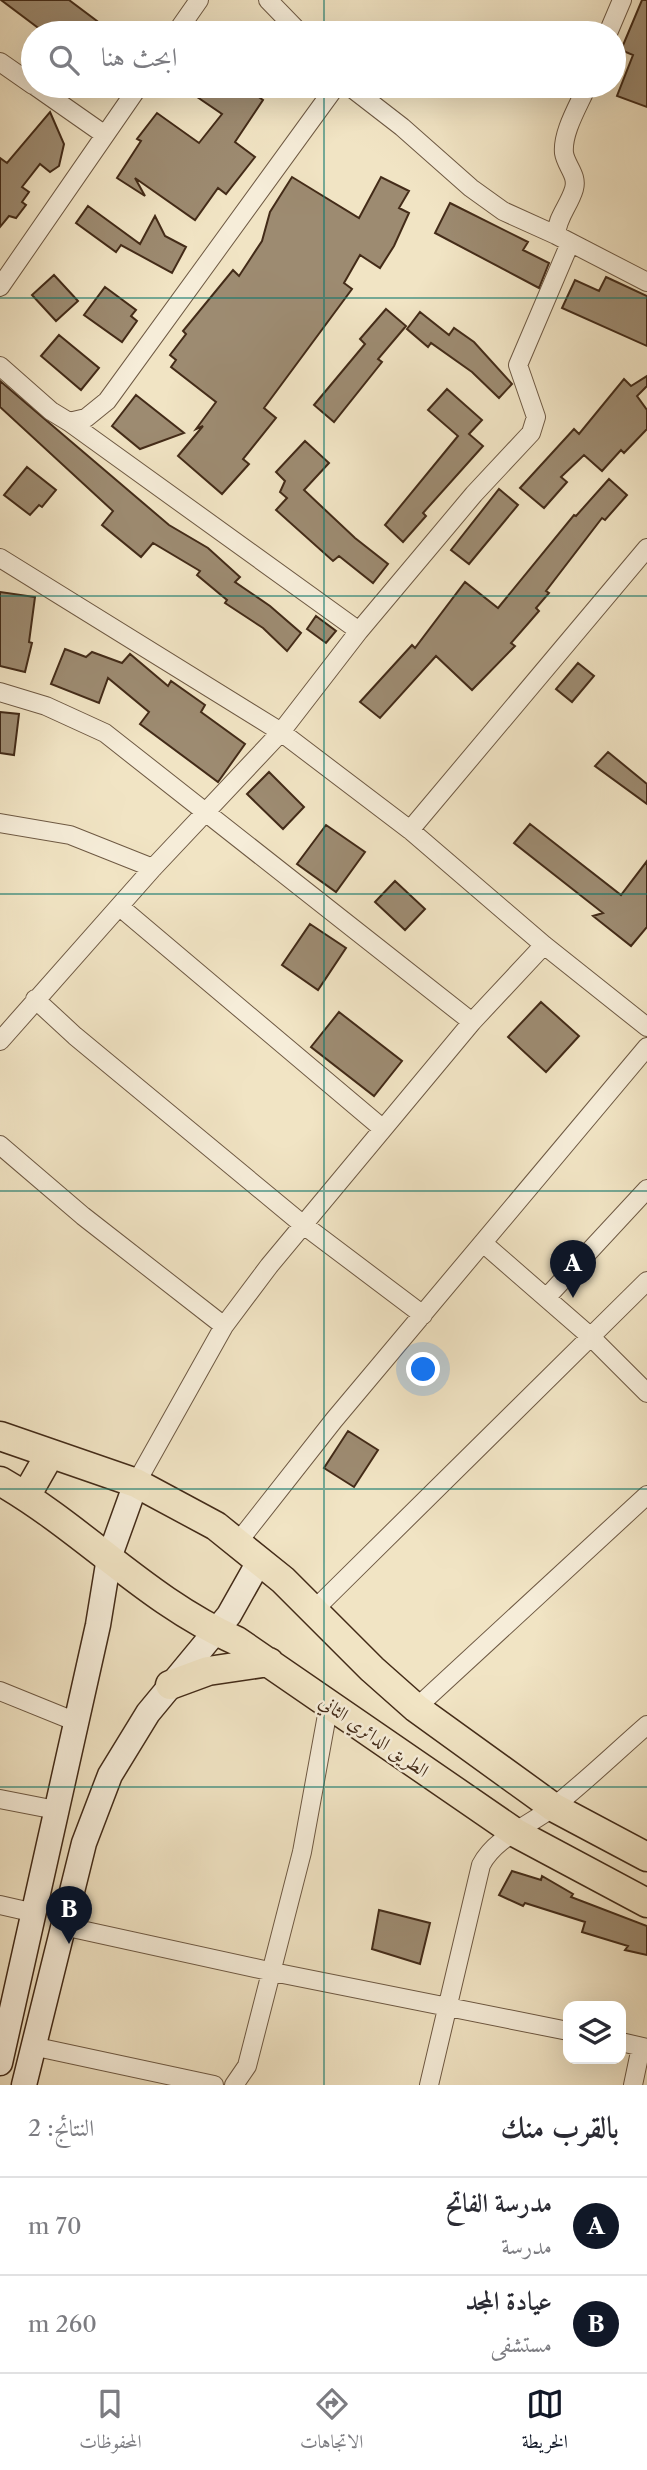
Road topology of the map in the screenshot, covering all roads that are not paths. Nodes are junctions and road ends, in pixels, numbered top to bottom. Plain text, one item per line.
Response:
1 (199, 0) edge
2 (622, 0) edge
3 (274, 3) edge
4 (184, 21) edge
5 (290, 21) edge
6 (613, 21) edge
7 (0, 62) edge
8 (21, 76) edge
9 (53, 98) edge
10 (131, 98) edge
11 (327, 98) edge
12 (365, 98) edge
13 (582, 98) edge
14 (106, 135) junction
15 (563, 239) junction
16 (647, 282) edge
17 (0, 287) edge
18 (0, 366) edge
19 (69, 422) junction
20 (647, 548) edge
21 (0, 558) edge
22 (359, 631) junction
23 (0, 692) edge
24 (281, 732) junction
25 (206, 813) junction
26 (0, 823) edge
27 (410, 830) junction
28 (153, 868) junction
29 (120, 907) junction
30 (544, 945) junction
31 (35, 999) junction
32 (472, 1022) junction
33 (647, 1027) edge
34 (0, 1041) edge
35 (647, 1047) edge
36 (383, 1128) junction
37 (0, 1144) edge
38 (647, 1189) edge
39 (301, 1223) junction
40 (483, 1243) junction
41 (647, 1281) edge
42 (546, 1298) junction
43 (423, 1315) junction
44 (224, 1326) junction
45 (591, 1337) junction
46 (647, 1393) edge
47 (0, 1436) edge
48 (50, 1454) junction
49 (0, 1481) edge
50 (136, 1483) junction
51 (647, 1495) edge
52 (26, 1496) junction
53 (238, 1542) junction
54 (108, 1558) junction
55 (260, 1560) junction
56 (315, 1609) junction
57 (217, 1632) junction
58 (269, 1662) junction
59 (170, 1685) junction
60 (0, 1691) edge
61 (328, 1704) junction
62 (416, 1708) junction
63 (74, 1721) junction
64 (647, 1725) edge
65 (0, 1799) edge
66 (553, 1807) junction
67 (56, 1810) junction
68 (516, 1833) junction
69 (647, 1857) edge
70 (647, 1903) edge
71 (0, 1905) edge
72 (35, 1913) junction
73 (63, 1926) junction
74 (273, 1972) junction
75 (449, 2007) junction
76 (563, 2030) edge
77 (626, 2043) edge
78 (32, 2046) junction
79 (644, 2048) edge
80 (0, 2063) edge
81 (24, 2085) edge
82 (214, 2085) edge
83 (234, 2085) edge
84 (429, 2085) edge
85 (633, 2085) edge

1 - 4 street
2 - 6 street
3 - 5 street
7 - 8 street
9 - 14 street
10 - 14 street
11 - 19 street
12 - 15 street
13 - 15 street
14 - 17 street
15 - 16 street
15 - 22 street
18 - 19 street
19 - 22 street
20 - 27 street
21 - 24 street
22 - 24 street
23 - 25 street
24 - 25 street
24 - 27 street
25 - 28 street
25 - 32 street
26 - 28 street
27 - 30 street
28 - 29 street
29 - 31 street
29 - 36 street
30 - 32 street
30 - 33 street
31 - 34 street
31 - 39 street
32 - 36 street
35 - 40 street
36 - 39 street
37 - 44 street
38 - 42 street
39 - 43 street
39 - 44 street
40 - 42 street
40 - 43 street
41 - 45 street
42 - 45 street
43 - 53 street
44 - 50 street
45 - 46 street
45 - 56 street
47 - 48 main road
48 - 50 main road
48 - 52 main road
49 - 52 main road, الطريق الدائري الثاني
50 - 53 main road
50 - 54 main road
51 - 62 street
52 - 54 main road, الطريق الدائري الثاني
53 - 55 main road
54 - 57 main road, الطريق الدائري الثاني
54 - 63 main road
55 - 56 main road
55 - 57 main road
56 - 62 main road
57 - 58 main road, الطريق الدائري الثاني
57 - 59 main road
58 - 59 main road
58 - 61 main road, الطريق الدائري الثاني
59 - 73 main road
60 - 63 street
61 - 68 main road, الطريق الدائري الثاني
61 - 74 street
62 - 66 main road
63 - 67 main road
64 - 66 street
65 - 67 street
66 - 68 street
66 - 69 main road
67 - 72 main road
68 - 70 main road, الطريق الدائري الثاني
68 - 75 street
71 - 72 street
72 - 80 main road
73 - 74 street
73 - 78 main road
74 - 75 street
74 - 83 street
75 - 76 street
75 - 84 street
77 - 79 street
78 - 81 main road
78 - 82 street
79 - 85 street

